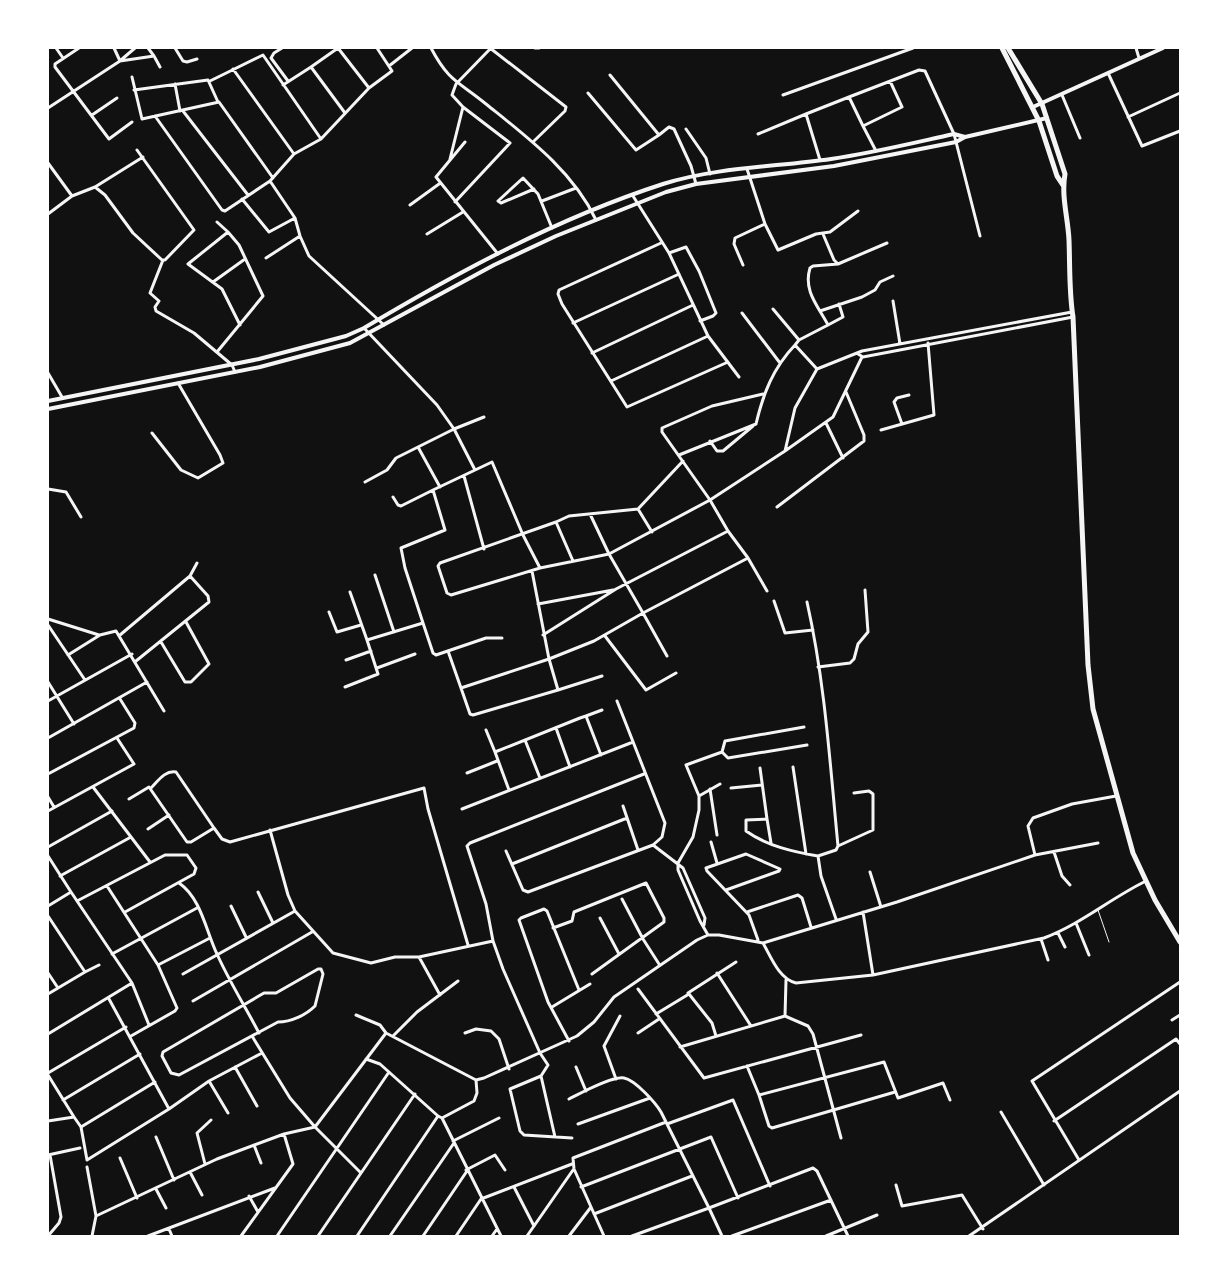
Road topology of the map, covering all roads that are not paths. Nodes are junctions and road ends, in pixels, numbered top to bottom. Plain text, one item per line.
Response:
1 (56, 48) edge
2 (79, 48) edge
3 (114, 48) edge
4 (135, 48) edge
5 (148, 48) edge
6 (175, 48) edge
7 (282, 48) edge
8 (338, 48) edge
9 (377, 48) edge
10 (412, 48) edge
11 (431, 48) edge
12 (491, 48) edge
13 (535, 48) edge
14 (540, 48) edge
15 (913, 48) edge
16 (1002, 48) edge
17 (1008, 48) edge
18 (1136, 48) edge
19 (1163, 48) edge
20 (154, 56) junction
21 (63, 58) junction
22 (1139, 58) junction
23 (198, 59) dead end
24 (120, 61) junction
25 (389, 66) junction
26 (160, 67) dead end
27 (311, 67) junction
28 (233, 69) junction
29 (1108, 73) junction
30 (610, 75) dead end
31 (132, 77) dead end
32 (210, 81) junction
33 (288, 81) junction
34 (890, 81) junction
35 (175, 84) junction
36 (456, 84) junction
37 (283, 86) junction
38 (369, 88) junction
39 (134, 90) junction
40 (71, 91) junction
41 (588, 93) dead end
42 (1180, 93) edge
43 (1062, 94) junction
44 (783, 95) dead end
45 (849, 97) junction
46 (117, 98) dead end
47 (218, 102) junction
48 (1042, 104) junction
49 (463, 107) junction
50 (1033, 107) junction
51 (48, 108) edge
52 (181, 111) junction
53 (345, 113) junction
54 (806, 114) junction
55 (92, 115) junction
56 (155, 116) junction
57 (1128, 117) junction
58 (1047, 118) junction
59 (1039, 121) junction
60 (132, 122) dead end
61 (863, 126) junction
62 (686, 129) dead end
63 (1180, 131) edge
64 (758, 134) dead end
65 (954, 134) junction
66 (659, 135) junction
67 (965, 136) junction
68 (1080, 138) dead end
69 (321, 139) junction
70 (534, 141) junction
71 (465, 142) dead end
72 (956, 142) junction
73 (899, 146) junction
74 (137, 150) dead end
75 (876, 151) junction
76 (294, 154) junction
77 (901, 154) junction
78 (143, 157) junction
79 (450, 159) junction
80 (820, 160) junction
81 (48, 164) edge
82 (747, 170) junction
83 (710, 175) junction
84 (694, 177) junction
85 (750, 177) junction
86 (272, 180) junction
87 (439, 184) junction
88 (696, 184) junction
89 (1063, 185) junction
90 (94, 188) junction
91 (576, 188) junction
92 (534, 189) junction
93 (248, 195) junction
94 (72, 196) junction
95 (634, 196) junction
96 (242, 199) junction
97 (542, 201) junction
98 (456, 202) junction
99 (636, 203) junction
100 (410, 205) dead end
101 (858, 211) dead end
102 (463, 212) junction
103 (592, 212) junction
104 (48, 214) edge
105 (295, 218) junction
106 (596, 220) junction
107 (217, 222) dead end
108 (765, 224) junction
109 (552, 229) junction
110 (228, 232) junction
111 (427, 234) dead end
112 (823, 234) junction
113 (300, 236) junction
114 (980, 236) dead end
115 (523, 242) junction
116 (661, 243) junction
117 (887, 243) dead end
118 (527, 251) junction
119 (669, 253) junction
120 (498, 254) junction
121 (266, 258) dead end
122 (245, 259) junction
123 (163, 260) junction
124 (478, 263) junction
125 (838, 264) junction
126 (743, 265) dead end
127 (482, 271) junction
128 (680, 274) junction
129 (893, 276) dead end
130 (213, 282) junction
131 (415, 300) junction
132 (893, 301) dead end
133 (839, 304) junction
134 (692, 305) junction
135 (418, 306) junction
136 (773, 308) dead end
137 (820, 311) junction
138 (742, 313) dead end
139 (1072, 315) junction
140 (379, 319) junction
141 (700, 321) junction
142 (573, 323) junction
143 (240, 325) junction
144 (828, 325) junction
145 (384, 326) junction
146 (364, 328) junction
147 (958, 332) junction
148 (369, 335) junction
149 (708, 336) junction
150 (959, 337) junction
151 (921, 339) junction
152 (800, 340) junction
153 (928, 343) junction
154 (900, 344) junction
155 (922, 344) junction
156 (795, 345) junction
157 (862, 351) junction
158 (217, 352) junction
159 (286, 352) junction
160 (592, 353) junction
161 (858, 354) junction
162 (862, 356) junction
163 (289, 360) junction
164 (728, 362) junction
165 (780, 363) junction
166 (232, 365) junction
167 (817, 369) junction
168 (235, 372) junction
169 (48, 373) edge
170 (739, 377) dead end
171 (611, 381) junction
172 (178, 383) junction
173 (124, 385) junction
174 (846, 392) junction
175 (125, 393) junction
176 (763, 394) junction
177 (909, 395) dead end
178 (62, 397) junction
179 (48, 401) edge
180 (48, 409) edge
181 (484, 418) dead end
182 (826, 423) junction
183 (756, 424) junction
184 (902, 424) junction
185 (454, 429) junction
186 (881, 430) dead end
187 (152, 433) dead end
188 (710, 441) junction
189 (418, 447) junction
190 (785, 451) junction
191 (679, 455) junction
192 (843, 458) junction
193 (683, 461) junction
194 (475, 470) junction
195 (464, 476) junction
196 (366, 482) dead end
197 (440, 488) junction
198 (48, 489) edge
199 (433, 490) junction
200 (393, 497) dead end
201 (710, 500) junction
202 (777, 507) dead end
203 (638, 509) junction
204 (590, 514) junction
205 (81, 517) dead end
206 (556, 522) junction
207 (728, 531) junction
208 (652, 532) junction
209 (523, 535) junction
210 (484, 549) junction
211 (609, 554) junction
212 (748, 558) junction
213 (573, 562) junction
214 (197, 563) dead end
215 (540, 568) junction
216 (532, 571) junction
217 (375, 575) dead end
218 (190, 576) junction
219 (626, 584) junction
220 (616, 589) junction
221 (865, 590) dead end
222 (350, 592) dead end
223 (767, 592) dead end
224 (774, 601) dead end
225 (807, 602) dead end
226 (538, 604) junction
227 (329, 612) dead end
228 (643, 613) junction
229 (48, 619) edge
230 (186, 622) junction
231 (423, 623) junction
232 (48, 625) edge
233 (361, 625) junction
234 (813, 630) junction
235 (394, 632) junction
236 (120, 635) junction
237 (100, 636) junction
238 (543, 636) junction
239 (605, 636) junction
240 (502, 638) dead end
241 (367, 640) junction
242 (161, 642) junction
243 (371, 651) junction
244 (448, 651) junction
245 (132, 654) junction
246 (415, 654) dead end
247 (68, 655) junction
248 (667, 656) dead end
249 (549, 659) junction
250 (346, 660) dead end
251 (136, 661) junction
252 (818, 667) junction
253 (377, 668) junction
254 (676, 673) dead end
255 (602, 676) dead end
256 (85, 680) junction
257 (48, 682) edge
258 (147, 682) junction
259 (345, 687) dead end
260 (461, 688) junction
261 (558, 690) junction
262 (57, 696) junction
263 (120, 699) junction
264 (48, 701) edge
265 (617, 701) dead end
266 (602, 710) dead end
267 (164, 711) dead end
268 (586, 716) junction
269 (74, 724) junction
270 (804, 727) dead end
271 (556, 728) junction
272 (486, 730) dead end
273 (48, 738) edge
274 (117, 738) junction
275 (525, 740) junction
276 (632, 742) junction
277 (807, 745) dead end
278 (495, 752) junction
279 (722, 752) junction
280 (601, 755) junction
281 (497, 761) junction
282 (570, 767) junction
283 (793, 767) dead end
284 (760, 768) dead end
285 (467, 773) dead end
286 (48, 774) edge
287 (644, 774) junction
288 (540, 778) junction
289 (720, 784) dead end
290 (762, 785) junction
291 (93, 787) junction
292 (151, 788) junction
293 (731, 788) dead end
294 (710, 789) junction
295 (509, 790) junction
296 (854, 793) dead end
297 (699, 796) junction
298 (1116, 796) junction
299 (48, 797) edge
300 (129, 799) dead end
301 (623, 806) dead end
302 (54, 807) junction
303 (462, 809) dead end
304 (48, 811) edge
305 (112, 812) junction
306 (169, 815) junction
307 (627, 818) junction
308 (767, 819) junction
309 (214, 828) junction
310 (148, 829) dead end
311 (270, 830) junction
312 (717, 835) dead end
313 (131, 837) junction
314 (711, 842) dead end
315 (771, 843) junction
316 (1098, 844) dead end
317 (653, 845) junction
318 (838, 846) junction
319 (48, 847) edge
320 (638, 850) junction
321 (506, 851) dead end
322 (1054, 852) junction
323 (806, 854) junction
324 (1035, 855) junction
325 (48, 856) edge
326 (818, 856) junction
327 (150, 862) junction
328 (678, 863) junction
329 (717, 863) junction
330 (512, 864) junction
331 (870, 872) dead end
332 (60, 876) junction
333 (1147, 881) junction
334 (178, 883) junction
335 (1070, 885) dead end
336 (107, 886) junction
337 (726, 890) junction
338 (71, 892) junction
339 (258, 892) dead end
340 (622, 899) dead end
341 (77, 901) junction
342 (48, 906) edge
343 (231, 906) dead end
344 (881, 907) junction
345 (197, 908) junction
346 (1098, 909) junction
347 (295, 911) junction
348 (125, 912) junction
349 (747, 912) junction
350 (863, 912) junction
351 (48, 916) edge
352 (600, 918) dead end
353 (836, 919) junction
354 (273, 923) junction
355 (1076, 923) junction
356 (811, 927) junction
357 (553, 928) junction
358 (312, 932) junction
359 (1058, 933) junction
360 (708, 935) junction
361 (1179, 935) edge
362 (246, 937) junction
363 (141, 938) junction
364 (210, 938) junction
365 (643, 939) junction
366 (1041, 939) junction
367 (758, 940) junction
368 (493, 941) junction
369 (1109, 942) dead end
370 (1180, 942) edge
371 (763, 943) junction
372 (468, 946) junction
373 (1065, 947) dead end
374 (112, 954) junction
375 (619, 954) junction
376 (217, 955) junction
377 (1089, 955) dead end
378 (419, 957) junction
379 (1048, 960) dead end
380 (736, 962) dead end
381 (659, 964) junction
382 (98, 965) dead end
383 (158, 965) junction
384 (85, 972) junction
385 (48, 973) edge
386 (717, 973) junction
387 (183, 974) dead end
388 (592, 974) dead end
389 (873, 975) junction
390 (231, 980) junction
391 (786, 980) junction
392 (458, 981) dead end
393 (1180, 982) edge
394 (132, 983) junction
395 (590, 984) dead end
396 (58, 988) junction
397 (638, 989) dead end
398 (579, 990) junction
399 (48, 994) edge
400 (688, 994) junction
401 (440, 995) junction
402 (110, 999) junction
403 (193, 1001) dead end
404 (245, 1006) junction
405 (552, 1007) junction
406 (656, 1014) junction
407 (1180, 1014) edge
408 (356, 1015) dead end
409 (620, 1016) dead end
410 (785, 1016) junction
411 (659, 1019) junction
412 (1172, 1020) dead end
413 (149, 1025) junction
414 (751, 1026) junction
415 (126, 1027) junction
416 (259, 1033) junction
417 (386, 1033) junction
418 (465, 1033) dead end
419 (638, 1033) dead end
420 (48, 1034) edge
421 (861, 1035) dead end
422 (131, 1036) junction
423 (252, 1036) junction
424 (393, 1036) junction
425 (716, 1036) junction
426 (569, 1041) junction
427 (1180, 1044) edge
428 (816, 1046) junction
429 (680, 1047) junction
430 (262, 1053) junction
431 (540, 1053) junction
432 (140, 1054) junction
433 (366, 1059) junction
434 (747, 1066) junction
435 (235, 1067) junction
436 (576, 1067) dead end
437 (509, 1068) junction
438 (389, 1072) junction
439 (48, 1074) edge
440 (541, 1076) junction
441 (826, 1078) junction
442 (616, 1079) junction
443 (476, 1080) junction
444 (209, 1081) junction
445 (155, 1082) junction
446 (586, 1091) junction
447 (1180, 1091) edge
448 (895, 1092) junction
449 (415, 1094) junction
450 (759, 1096) junction
451 (569, 1098) dead end
452 (650, 1098) junction
453 (63, 1100) junction
454 (950, 1100) dead end
455 (257, 1106) dead end
456 (169, 1109) junction
457 (835, 1109) junction
458 (1000, 1112) dead end
459 (228, 1113) dead end
460 (438, 1116) junction
461 (74, 1117) junction
462 (442, 1118) junction
463 (499, 1118) dead end
464 (48, 1120) edge
465 (211, 1120) dead end
466 (1054, 1121) junction
467 (667, 1123) junction
468 (578, 1124) dead end
469 (82, 1127) junction
470 (315, 1127) junction
471 (284, 1134) junction
472 (555, 1137) junction
473 (156, 1138) dead end
474 (572, 1138) dead end
475 (841, 1138) dead end
476 (453, 1142) junction
477 (254, 1145) junction
478 (80, 1148) dead end
479 (679, 1148) junction
480 (336, 1149) junction
481 (49, 1155) edge
482 (120, 1158) dead end
483 (1079, 1160) junction
484 (261, 1163) dead end
485 (205, 1164) junction
486 (572, 1164) junction
487 (87, 1167) dead end
488 (574, 1169) junction
489 (467, 1170) junction
490 (504, 1170) dead end
491 (190, 1172) junction
492 (361, 1173) junction
493 (692, 1176) junction
494 (174, 1180) junction
495 (1044, 1184) junction
496 (896, 1185) dead end
497 (770, 1186) junction
498 (514, 1187) junction
499 (581, 1187) junction
500 (275, 1188) junction
501 (156, 1189) junction
502 (202, 1195) dead end
503 (249, 1196) junction
504 (137, 1198) junction
505 (738, 1198) junction
506 (482, 1199) junction
507 (831, 1200) junction
508 (591, 1207) junction
509 (166, 1208) dead end
510 (709, 1208) junction
511 (258, 1212) junction
512 (594, 1214) junction
513 (877, 1215) dead end
514 (96, 1216) junction
515 (534, 1227) junction
516 (169, 1229) junction
517 (497, 1229) junction
518 (845, 1229) junction
519 (984, 1229) junction
520 (48, 1236) edge
521 (92, 1236) edge
522 (148, 1236) edge
523 (172, 1236) edge
524 (241, 1236) edge
525 (277, 1236) edge
526 (318, 1236) edge
527 (357, 1236) edge
528 (390, 1236) edge
529 (423, 1236) edge
530 (456, 1236) edge
531 (492, 1236) edge
532 (501, 1236) edge
533 (527, 1236) edge
534 (569, 1236) edge
535 (604, 1236) edge
536 (632, 1236) edge
537 (722, 1236) edge
538 (732, 1236) edge
539 (826, 1236) edge
540 (848, 1236) edge
541 (972, 1236) edge

1 - 21 street
2 - 21 street
3 - 24 street
4 - 24 street
5 - 20 street
6 - 23 street
7 - 33 street
8 - 27 street
8 - 38 street
9 - 25 street
10 - 25 street
11 - 36 street
12 - 36 street
12 - 70 street
13 - 14 street
15 - 44 street
16 - 50 highway
17 - 48 highway
18 - 22 street
19 - 22 main road
20 - 24 street
20 - 26 street
21 - 40 street
22 - 29 main road
24 - 40 street
25 - 38 street
27 - 33 street
27 - 53 street
28 - 32 street
28 - 37 street
28 - 76 street
29 - 43 main road
29 - 57 street
30 - 66 street
31 - 39 street
32 - 35 street
32 - 47 street
33 - 37 street
34 - 45 street
34 - 61 street
34 - 65 street
35 - 39 street
35 - 52 street
36 - 49 street
36 - 70 street
37 - 69 street
38 - 53 street
39 - 56 street
40 - 51 street
40 - 55 street
41 - 66 street
42 - 57 street
43 - 48 main road
43 - 68 street
45 - 54 street
45 - 61 street
46 - 55 street
47 - 52 street
47 - 86 street
48 - 50 main road
48 - 58 highway
49 - 79 street
49 - 98 street
50 - 59 highway
52 - 56 street
52 - 93 street
53 - 69 street
54 - 64 street
54 - 80 street
55 - 60 street
56 - 96 street
57 - 63 street
58 - 59 main road
58 - 89 highway
59 - 67 main road
59 - 89 highway
61 - 75 street
62 - 83 street
65 - 67 main road
65 - 72 street
65 - 73 main road
66 - 84 street
67 - 72 main road
69 - 76 street
70 - 91 street
71 - 79 street
72 - 77 main road
72 - 114 street
73 - 75 main road
73 - 77 main road
74 - 78 street
75 - 80 main road
76 - 86 street
77 - 85 main road
78 - 90 street
78 - 123 street
79 - 87 street
80 - 82 main road
81 - 94 street
82 - 83 main road
82 - 85 street
83 - 84 main road
84 - 88 street
84 - 95 main road
85 - 88 main road
85 - 108 street
86 - 93 street
86 - 105 street
87 - 98 street
87 - 100 street
88 - 99 main road
89 - 139 highway
90 - 94 street
90 - 123 street
91 - 97 street
91 - 103 street
92 - 92 street
92 - 97 street
93 - 96 street
94 - 104 street
95 - 99 street
95 - 103 main road
96 - 105 street
97 - 109 street
98 - 102 street
99 - 106 main road
99 - 116 street
101 - 112 street
102 - 111 street
102 - 120 street
103 - 106 street
103 - 109 main road
105 - 113 street
106 - 118 main road
107 - 110 street
108 - 112 street
108 - 126 street
109 - 115 main road
110 - 122 street
110 - 130 street
112 - 125 street
113 - 121 street
113 - 140 street
115 - 118 street
115 - 120 main road
116 - 119 street
116 - 142 street
117 - 125 street
118 - 127 main road
119 - 128 street
119 - 141 street
120 - 124 main road
122 - 130 street
122 - 143 street
123 - 158 street
124 - 127 street
124 - 131 main road
125 - 137 street
127 - 135 main road
128 - 134 street
128 - 142 street
129 - 133 street
130 - 143 street
131 - 135 main road
131 - 140 main road
132 - 154 street
133 - 137 street
133 - 144 street
134 - 141 street
134 - 160 street
135 - 145 main road
136 - 152 street
137 - 144 street
138 - 165 street
139 - 147 street
139 - 150 street
139 - 298 highway
140 - 145 street
140 - 146 main road
141 - 149 street
142 - 160 street
143 - 158 street
144 - 152 street
145 - 148 main road
146 - 148 street
146 - 159 main road
147 - 150 street
147 - 151 street
148 - 163 main road
148 - 185 street
149 - 164 street
149 - 171 street
150 - 153 street
151 - 154 street
151 - 155 street
152 - 156 street
153 - 155 street
153 - 184 street
154 - 157 street
155 - 162 street
156 - 165 street
156 - 167 street
157 - 161 street
157 - 162 street
158 - 166 street
159 - 163 main road
159 - 166 main road
160 - 171 street
161 - 162 street
161 - 167 street
162 - 174 street
163 - 168 main road
164 - 170 street
164 - 171 street
165 - 176 street
166 - 168 street
166 - 173 main road
167 - 190 street
168 - 172 main road
169 - 178 street
172 - 175 main road
172 - 187 street
173 - 175 main road
173 - 178 main road
174 - 182 street
174 - 192 street
175 - 180 main road
176 - 183 street
176 - 191 street
177 - 184 street
178 - 179 main road
181 - 185 street
182 - 190 street
182 - 192 street
183 - 188 street
183 - 188 street
184 - 186 street
185 - 189 street
185 - 194 street
188 - 191 street
189 - 196 street
189 - 197 street
190 - 201 street
191 - 193 street
192 - 202 street
193 - 201 street
193 - 203 street
194 - 195 street
194 - 209 street
195 - 197 street
195 - 210 street
197 - 199 street
198 - 205 street
199 - 200 street
199 - 231 street
201 - 207 street
201 - 208 street
203 - 204 street
203 - 208 street
204 - 206 street
204 - 211 street
206 - 209 street
206 - 213 street
207 - 212 street
207 - 219 street
208 - 211 street
209 - 210 street
209 - 215 street
210 - 216 street
211 - 213 street
211 - 219 street
212 - 223 street
212 - 228 street
213 - 215 street
214 - 218 street
215 - 216 street
216 - 226 street
217 - 235 street
218 - 230 street
218 - 236 street
219 - 220 street
219 - 228 street
220 - 226 street
220 - 238 street
221 - 252 street
222 - 233 street
224 - 234 street
225 - 234 street
226 - 238 street
227 - 233 street
228 - 239 street
228 - 248 street
229 - 237 street
230 - 242 street
230 - 242 street
231 - 235 street
231 - 244 street
232 - 247 street
233 - 241 street
234 - 252 street
235 - 241 street
236 - 237 street
236 - 245 street
237 - 247 street
238 - 249 street
239 - 249 street
239 - 254 street
240 - 244 street
241 - 243 street
242 - 251 street
243 - 250 street
243 - 253 street
244 - 260 street
245 - 251 street
245 - 256 street
246 - 253 street
247 - 256 street
249 - 260 street
249 - 261 street
251 - 258 street
252 - 318 street
253 - 259 street
255 - 261 street
256 - 262 street
257 - 262 street
258 - 263 street
258 - 267 street
260 - 261 street
262 - 264 street
262 - 269 street
263 - 269 street
263 - 274 street
265 - 276 street
266 - 268 street
268 - 271 street
268 - 280 street
269 - 273 street
270 - 279 street
271 - 275 street
271 - 282 street
272 - 278 street
274 - 286 street
274 - 291 street
275 - 278 street
275 - 288 street
276 - 280 street
276 - 287 street
277 - 279 street
278 - 281 street
279 - 297 street
280 - 282 street
281 - 285 street
281 - 295 street
282 - 288 street
283 - 323 street
284 - 290 street
287 - 317 street
287 - 368 street
288 - 295 street
289 - 294 street
290 - 293 street
290 - 308 street
291 - 302 street
291 - 305 street
292 - 300 street
292 - 306 street
292 - 309 street
294 - 297 street
294 - 312 street
295 - 303 street
296 - 318 street
297 - 328 street
298 - 324 street
298 - 333 highway
299 - 302 street
301 - 307 street
302 - 304 street
305 - 313 street
305 - 319 street
306 - 309 street
306 - 310 street
307 - 320 street
307 - 330 street
308 - 315 street
308 - 315 street
309 - 311 street
311 - 347 street
311 - 372 street
313 - 327 street
313 - 332 street
314 - 329 street
315 - 323 street
316 - 322 street
317 - 320 street
317 - 328 street
318 - 326 street
320 - 330 street
321 - 330 street
322 - 324 street
322 - 335 street
323 - 326 street
324 - 344 street
325 - 332 street
326 - 353 street
327 - 334 street
327 - 336 street
328 - 360 street
329 - 337 street
329 - 337 street
331 - 344 street
332 - 338 street
333 - 346 street
333 - 361 highway
334 - 345 street
334 - 348 street
336 - 341 street
336 - 348 street
337 - 349 street
338 - 341 street
338 - 342 street
339 - 354 street
340 - 365 street
341 - 374 street
343 - 362 street
344 - 350 street
345 - 363 street
345 - 364 street
346 - 355 street
346 - 369 lane
347 - 354 street
347 - 358 street
348 - 363 street
349 - 356 street
349 - 367 street
350 - 353 street
350 - 389 street
351 - 384 street
352 - 375 street
353 - 356 street
354 - 362 street
355 - 359 street
355 - 377 street
356 - 371 street
357 - 365 street
357 - 398 street
357 - 405 street
358 - 378 street
358 - 390 street
359 - 366 street
359 - 373 street
360 - 367 street
360 - 381 street
361 - 370 highway
362 - 376 street
363 - 374 street
363 - 383 street
364 - 376 street
364 - 383 street
365 - 375 street
365 - 381 street
366 - 379 street
366 - 389 street
367 - 371 street
368 - 372 street
368 - 431 street
371 - 391 street
372 - 378 street
374 - 394 street
375 - 388 street
376 - 387 street
376 - 390 street
378 - 401 street
380 - 386 street
381 - 426 street
382 - 384 street
383 - 413 street
384 - 396 street
385 - 396 street
386 - 400 street
386 - 414 street
389 - 391 street
390 - 403 street
390 - 404 street
391 - 410 street
392 - 401 street
393 - 466 street
394 - 402 street
394 - 413 street
395 - 398 street
396 - 399 street
397 - 406 street
398 - 405 street
400 - 406 street
400 - 425 street
401 - 424 street
402 - 415 street
402 - 420 street
404 - 416 street
404 - 416 street
404 - 423 street
405 - 426 street
406 - 411 street
407 - 412 street
408 - 417 street
409 - 442 street
410 - 414 street
410 - 428 street
411 - 419 street
411 - 429 street
413 - 422 street
414 - 425 street
415 - 422 street
415 - 439 street
416 - 423 street
417 - 424 street
417 - 433 street
418 - 437 street
421 - 428 street
422 - 432 street
423 - 430 street
424 - 443 street
425 - 429 street
426 - 431 street
427 - 466 street
428 - 434 street
428 - 441 street
429 - 434 street
430 - 435 street
430 - 470 street
431 - 437 street
431 - 440 street
432 - 445 street
432 - 453 street
433 - 438 street
433 - 470 street
434 - 450 street
435 - 444 street
435 - 455 street
436 - 446 street
437 - 443 street
438 - 449 street
438 - 480 street
439 - 453 street
440 - 472 street
440 - 472 street
441 - 448 street
441 - 450 street
441 - 457 street
442 - 446 street
442 - 452 street
443 - 462 street
444 - 456 street
444 - 459 street
445 - 456 street
445 - 469 street
446 - 451 street
447 - 483 street
448 - 454 street
448 - 457 street
449 - 460 street
449 - 492 street
450 - 457 street
452 - 467 street
452 - 468 street
453 - 461 street
456 - 469 street
457 - 475 street
458 - 495 street
460 - 462 street
460 - 527 street
461 - 464 street
461 - 469 street
462 - 476 street
463 - 476 street
465 - 485 street
466 - 483 street
467 - 479 street
467 - 486 street
467 - 497 street
470 - 471 street
470 - 480 street
471 - 477 street
471 - 500 street
472 - 474 street
473 - 494 street
476 - 489 street
476 - 528 street
477 - 484 street
477 - 485 street
478 - 481 street
479 - 493 street
479 - 499 street
479 - 505 street
480 - 492 street
480 - 525 street
481 - 520 street
482 - 504 street
483 - 495 street
485 - 491 street
486 - 488 street
486 - 498 street
487 - 514 street
488 - 499 street
488 - 515 street
489 - 490 street
489 - 506 street
489 - 529 street
491 - 494 street
491 - 502 street
492 - 526 street
493 - 510 street
493 - 512 street
494 - 501 street
495 - 519 street
496 - 519 street
497 - 505 street
497 - 507 street
498 - 506 street
498 - 515 street
499 - 508 street
500 - 503 street
500 - 511 street
501 - 504 street
501 - 509 street
503 - 511 street
503 - 516 street
504 - 514 street
505 - 510 street
506 - 517 street
506 - 530 street
507 - 518 street
507 - 538 street
508 - 512 street
508 - 534 street
510 - 536 street
510 - 537 street
511 - 524 street
512 - 535 street
513 - 518 street
514 - 521 street
515 - 533 street
516 - 522 street
516 - 523 street
517 - 531 street
517 - 532 street
518 - 539 street
518 - 540 street
519 - 541 street

